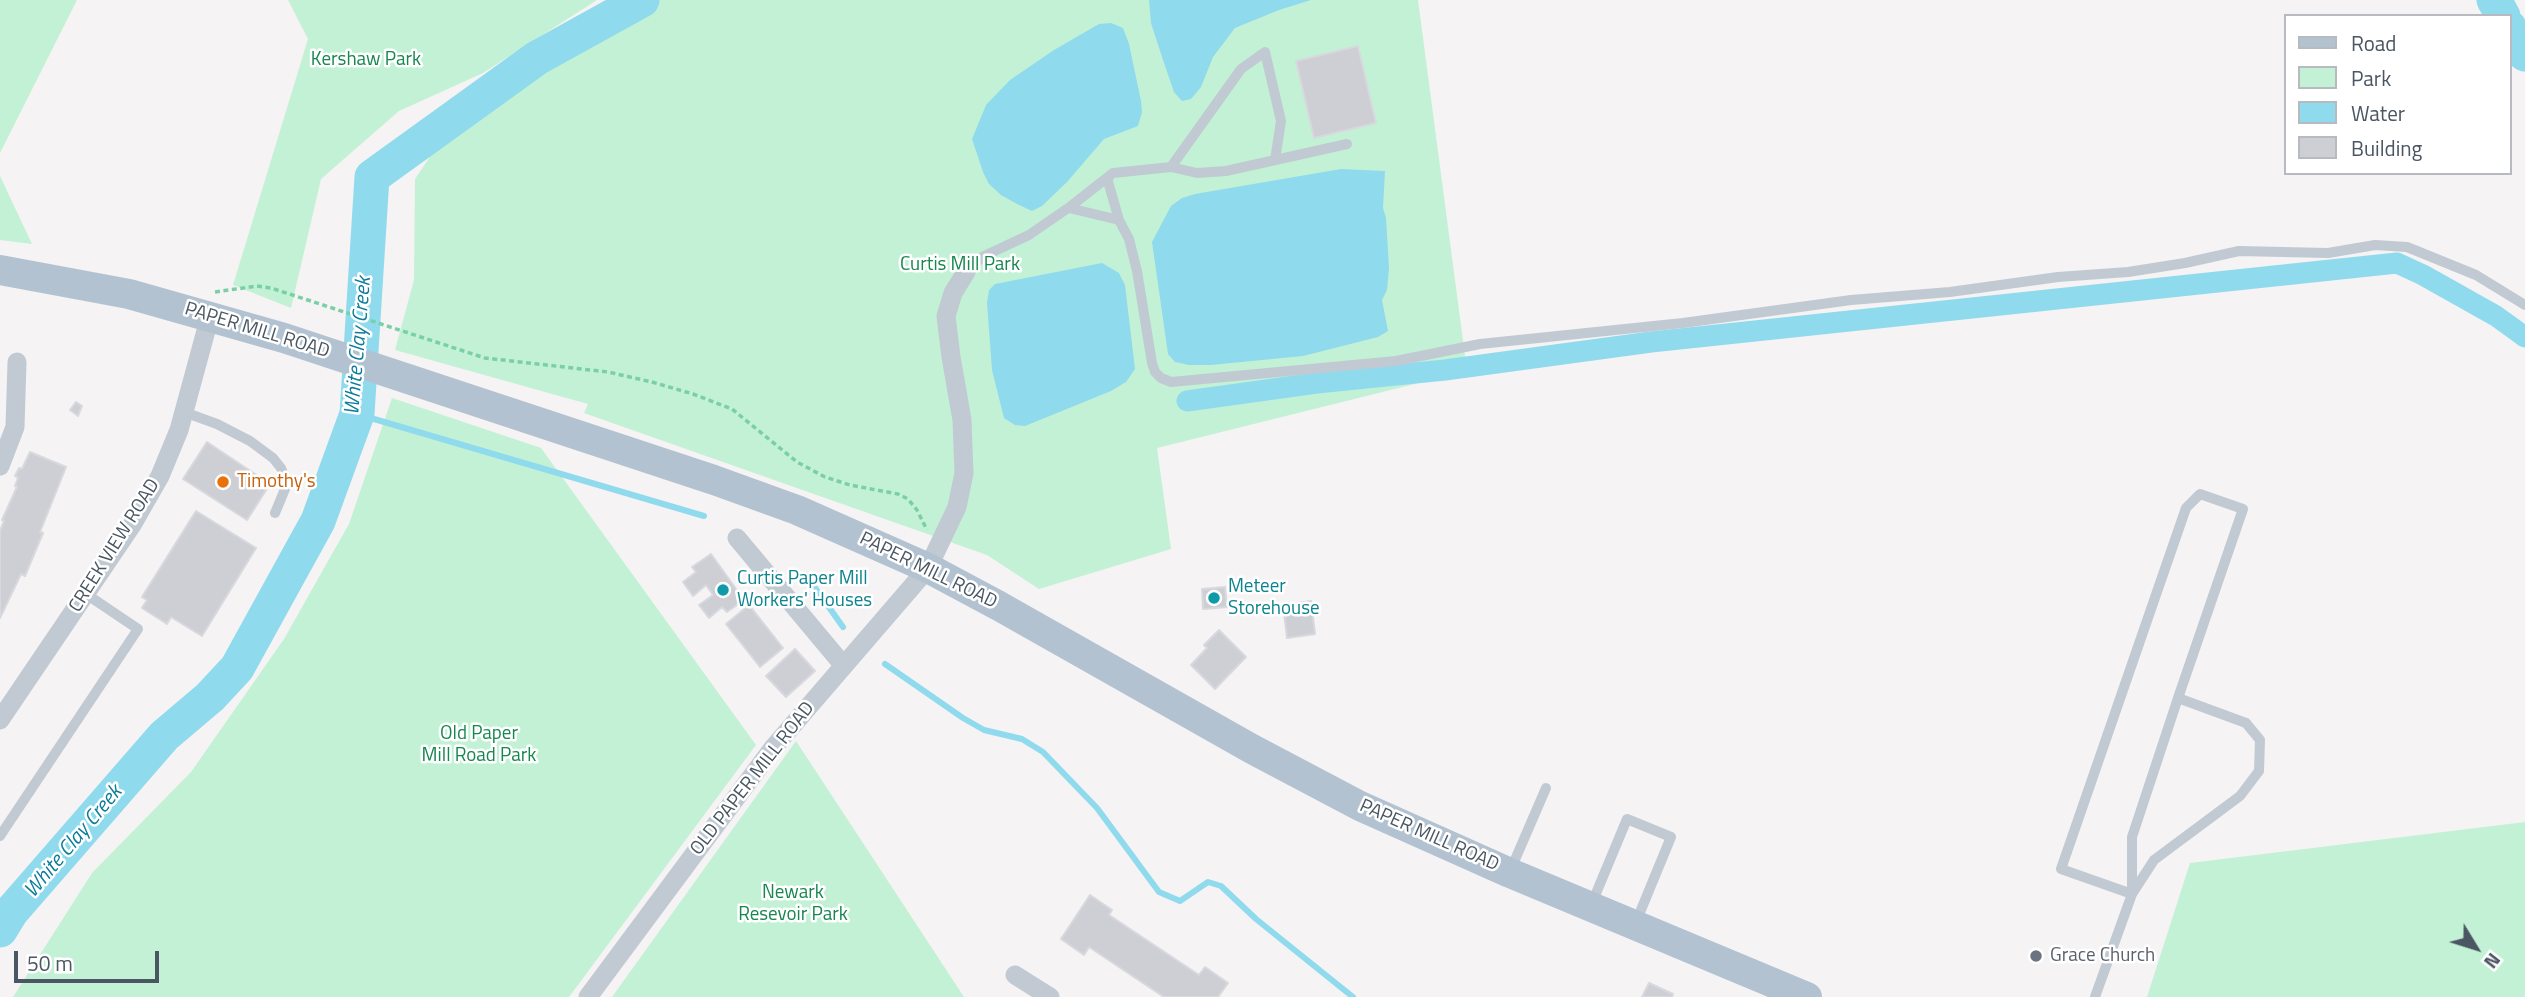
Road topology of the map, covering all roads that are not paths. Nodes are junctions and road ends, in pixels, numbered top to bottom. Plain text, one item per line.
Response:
1 (1347, 144) dead end
2 (1275, 160) junction
3 (1171, 167) junction
4 (1107, 178) junction
5 (1069, 208) junction
6 (1119, 220) junction
7 (0, 270) edge
8 (965, 272) joint
9 (210, 304) junction
10 (2525, 305) edge
11 (17, 362) dead end
12 (184, 412) junction
13 (0, 466) edge
14 (275, 513) dead end
15 (737, 538) dead end
16 (928, 568) junction
17 (86, 594) junction
18 (844, 666) junction
19 (2178, 698) junction
20 (0, 720) edge
21 (1546, 788) dead end
22 (0, 836) edge
23 (1510, 873) junction
24 (2132, 894) junction
25 (1590, 907) junction
26 (1634, 926) junction
27 (1015, 975) dead end
28 (588, 997) edge
29 (1050, 997) edge
30 (1807, 997) edge
31 (2095, 997) edge

1 - 2 lane
2 - 3 lane
2 - 3 lane
3 - 4 lane
4 - 5 lane
4 - 6 lane
5 - 6 lane
5 - 8 lane
6 - 10 lane
7 - 9 main road, PAPER MILL ROAD
8 - 16 street, OLD PAPER MILL ROAD
9 - 12 street, CREEK VIEW ROAD
9 - 16 main road, PAPER MILL ROAD
11 - 13 street
12 - 14 lane
12 - 17 street, CREEK VIEW ROAD
15 - 18 street
16 - 18 street, OLD PAPER MILL ROAD
16 - 23 main road, PAPER MILL ROAD
17 - 20 street, CREEK VIEW ROAD
17 - 22 lane
18 - 28 street, OLD PAPER MILL ROAD
19 - 24 lane
19 - 24 lane
19 - 24 lane
21 - 23 lane
23 - 25 main road, PAPER MILL ROAD
24 - 31 lane
25 - 26 main road, PAPER MILL ROAD
25 - 26 lane
26 - 30 main road, PAPER MILL ROAD
27 - 29 street

